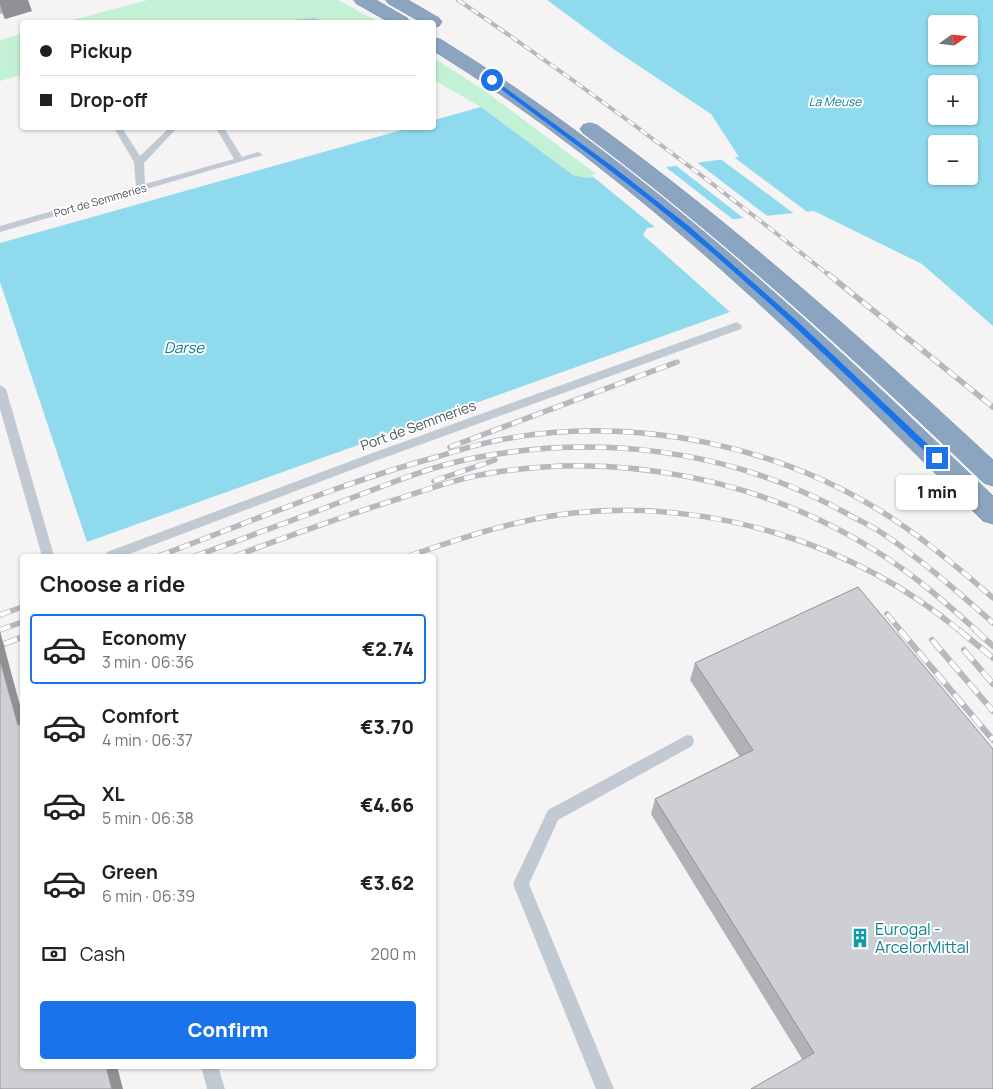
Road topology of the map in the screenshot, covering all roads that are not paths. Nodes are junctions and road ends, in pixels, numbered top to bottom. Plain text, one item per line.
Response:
1 (363, 0) edge
2 (395, 0) edge
3 (398, 20) edge
4 (428, 20) edge
5 (436, 25) edge
6 (436, 44) edge
7 (119, 130) edge
8 (171, 130) edge
9 (221, 130) edge
10 (258, 155) dead end
11 (239, 160) junction
12 (138, 162) junction
13 (141, 188) junction
14 (0, 229) edge
15 (737, 326) dead end
16 (0, 389) edge
17 (993, 476) edge
18 (993, 513) edge
19 (47, 554) edge
20 (116, 554) edge
21 (687, 741) dead end
22 (210, 1069) edge
23 (216, 1089) edge
24 (605, 1089) edge

1 - 3 highway
2 - 4 highway
5 - 17 highway
6 - 18 highway
7 - 12 lane
8 - 12 lane
9 - 11 lane
10 - 11 lane, Port de Semmeries
11 - 13 lane, Port de Semmeries
12 - 13 lane
13 - 14 lane, Port de Semmeries
15 - 20 lane, Port de Semmeries
16 - 19 lane
21 - 24 lane
22 - 23 lane

